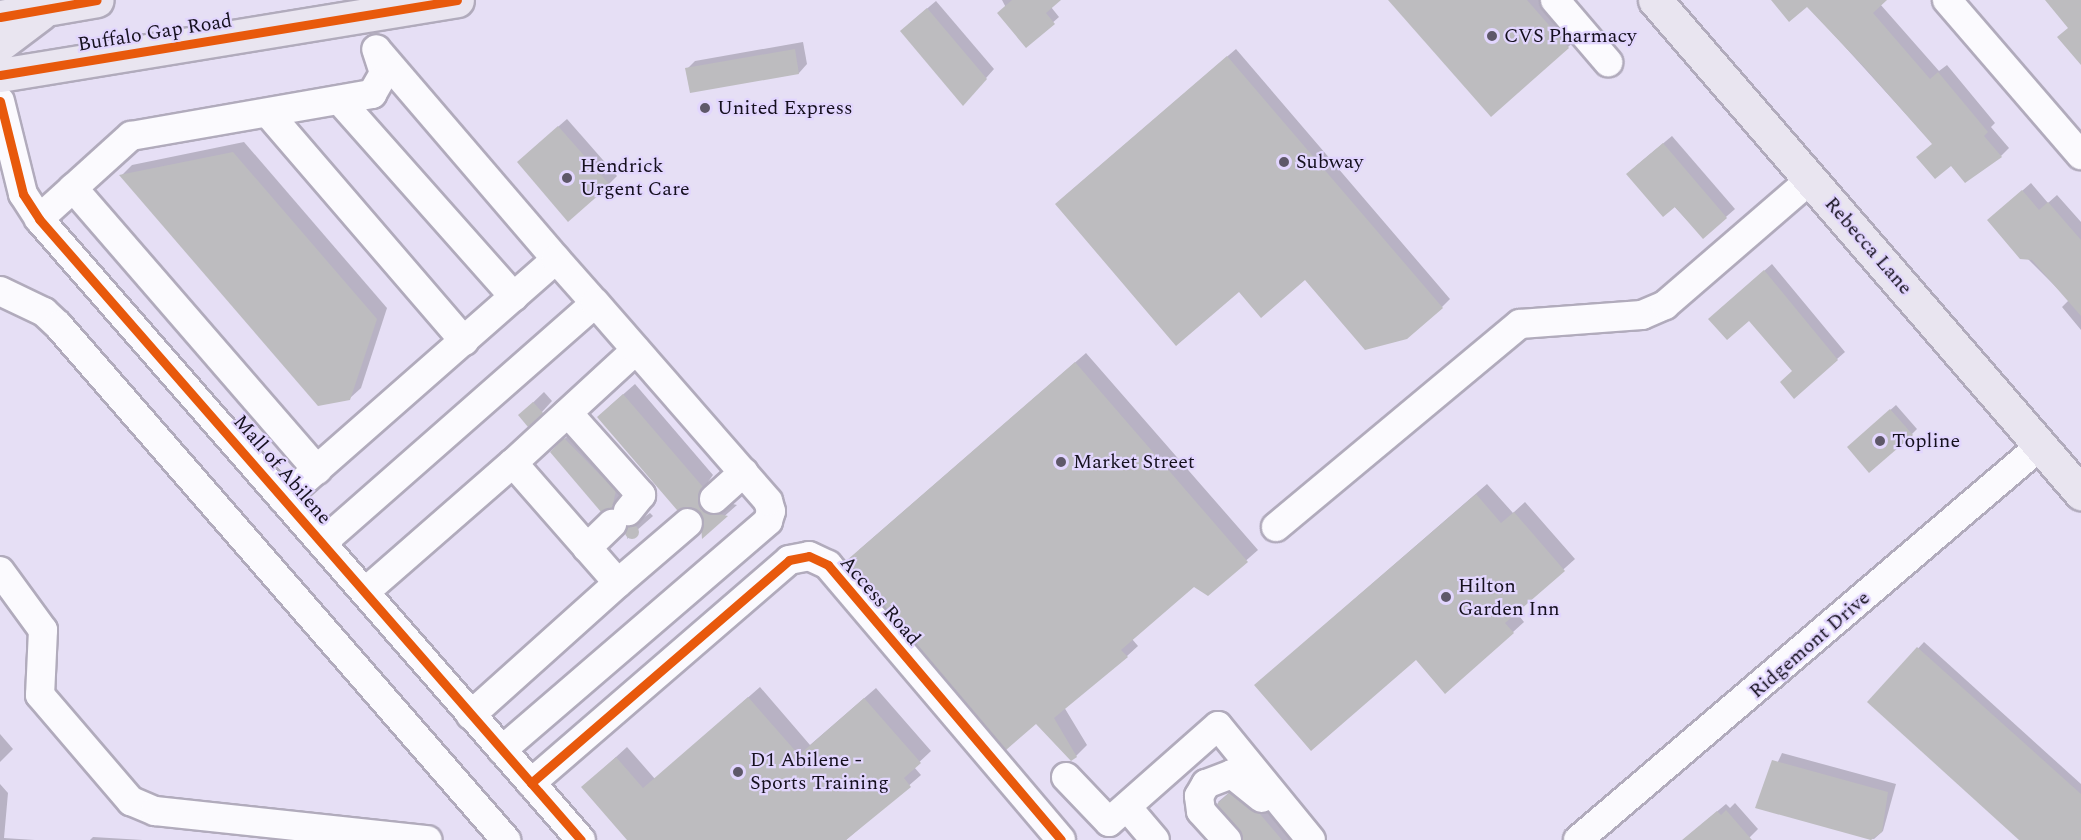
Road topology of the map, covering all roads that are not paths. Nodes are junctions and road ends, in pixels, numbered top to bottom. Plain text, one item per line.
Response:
1 (97, 0) edge
2 (457, 0) edge
3 (1555, 0) edge
4 (1655, 0) edge
5 (1947, 0) edge
6 (50, 8) junction
7 (0, 17) edge
8 (360, 18) junction
9 (0, 44) edge
10 (378, 51) junction
11 (1608, 62) dead end
12 (0, 75) edge
13 (0, 101) edge
14 (342, 103) junction
15 (268, 113) junction
16 (2077, 142) edge
17 (1811, 180) junction
18 (72, 188) junction
19 (39, 219) junction
20 (556, 259) junction
21 (0, 291) edge
22 (514, 297) junction
23 (595, 303) junction
24 (464, 341) junction
25 (636, 350) junction
26 (568, 413) junction
27 (2040, 446) junction
28 (513, 463) junction
29 (317, 470) junction
30 (744, 472) junction
31 (2081, 493) edge
32 (284, 499) junction
33 (714, 499) dead end
34 (688, 523) dead end
35 (1276, 527) dead end
36 (322, 543) junction
37 (587, 548) junction
38 (0, 571) edge
39 (618, 583) junction
40 (365, 592) junction
41 (471, 714) junction
42 (502, 750) junction
43 (1066, 777) dead end
44 (531, 783) junction
45 (1127, 807) junction
46 (334, 835) edge
47 (427, 840) edge
48 (506, 840) edge
49 (581, 840) edge
50 (1060, 840) edge
51 (1155, 840) edge
52 (1227, 840) edge
53 (1299, 840) edge
54 (1311, 840) edge
55 (1578, 840) edge

1 - 6 main road
2 - 8 main road, Buffalo Gap Road
3 - 11 street
4 - 17 main road, Rebecca Lane
5 - 16 street
6 - 7 main road
6 - 9 main road
8 - 10 street
8 - 12 main road, Buffalo Gap Road
10 - 14 street
10 - 20 street
13 - 19 street, Mall of Abilene
14 - 15 street
14 - 22 street
15 - 18 street
15 - 24 street
17 - 27 main road, Rebecca Lane
17 - 35 street
18 - 19 street
18 - 29 street
19 - 32 street, Mall of Abilene
20 - 22 street
20 - 23 street
21 - 48 street
22 - 24 street
23 - 25 street
23 - 36 street
24 - 29 street
25 - 26 street
25 - 30 street
26 - 28 street
26 - 37 street
27 - 31 main road, Rebecca Lane
27 - 55 street, Ridgemont Drive
28 - 37 street
28 - 40 street
29 - 32 street
30 - 33 street
30 - 42 street
32 - 36 street, Mall of Abilene
34 - 39 street
36 - 40 street, Mall of Abilene
37 - 39 street
38 - 46 street
39 - 41 street
40 - 41 street, Mall of Abilene
41 - 42 street, Mall of Abilene
42 - 44 street, Mall of Abilene
43 - 45 street
44 - 49 street, Mall of Abilene
44 - 50 street, Access Road
45 - 51 street
45 - 54 street
46 - 47 street
52 - 53 street

